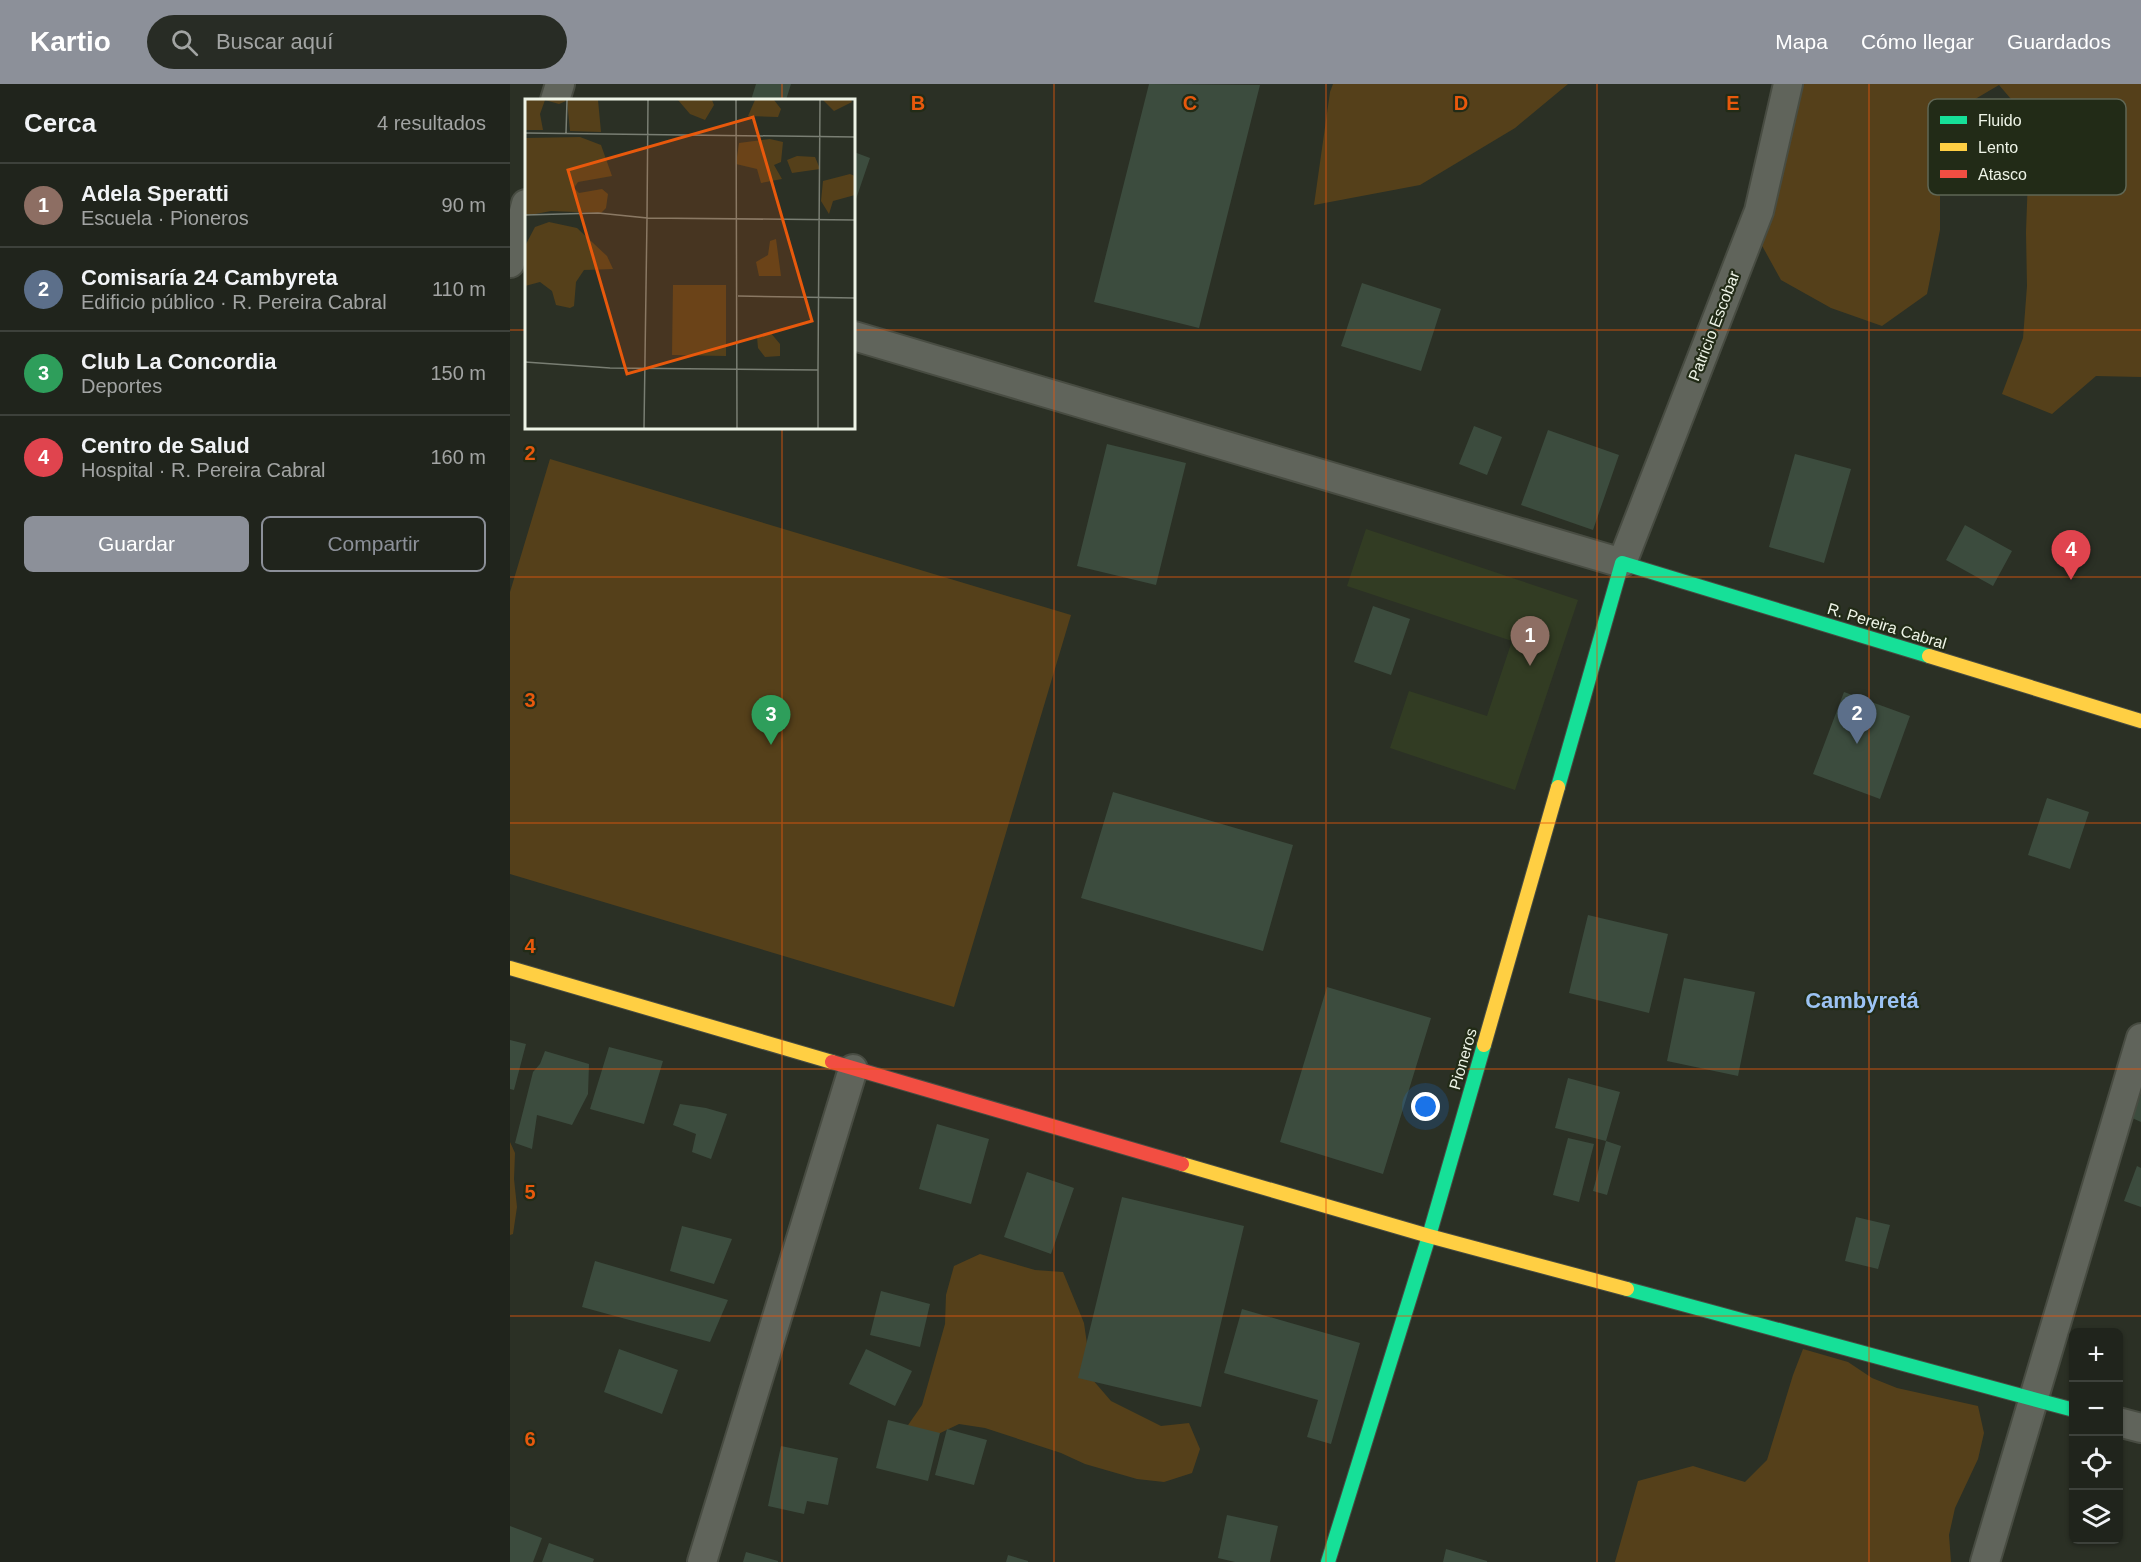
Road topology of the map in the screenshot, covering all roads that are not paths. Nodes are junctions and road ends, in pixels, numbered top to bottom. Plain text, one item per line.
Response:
1 (560, 84) edge
2 (1788, 84) edge
3 (555, 99) edge
4 (525, 208) edge
5 (516, 244) edge
6 (855, 336) edge
7 (1622, 563) junction
8 (2141, 721) edge
9 (510, 968) edge
10 (2141, 1038) edge
11 (853, 1069) junction
12 (1429, 1236) junction
13 (2033, 1399) junction
14 (2069, 1409) edge
15 (2123, 1423) edge
16 (2141, 1428) edge
17 (702, 1562) edge
18 (1328, 1562) edge
19 (1985, 1562) edge

1 - 3 street
2 - 7 street, Patricio Escobar
4 - 5 street
6 - 7 street
7 - 8 street, R. Pereira Cabral
7 - 12 street, Pioneros
9 - 11 street
10 - 13 street
11 - 12 street
11 - 17 street
12 - 13 street
12 - 18 street, Pioneros
13 - 14 street
13 - 19 street
15 - 16 street

